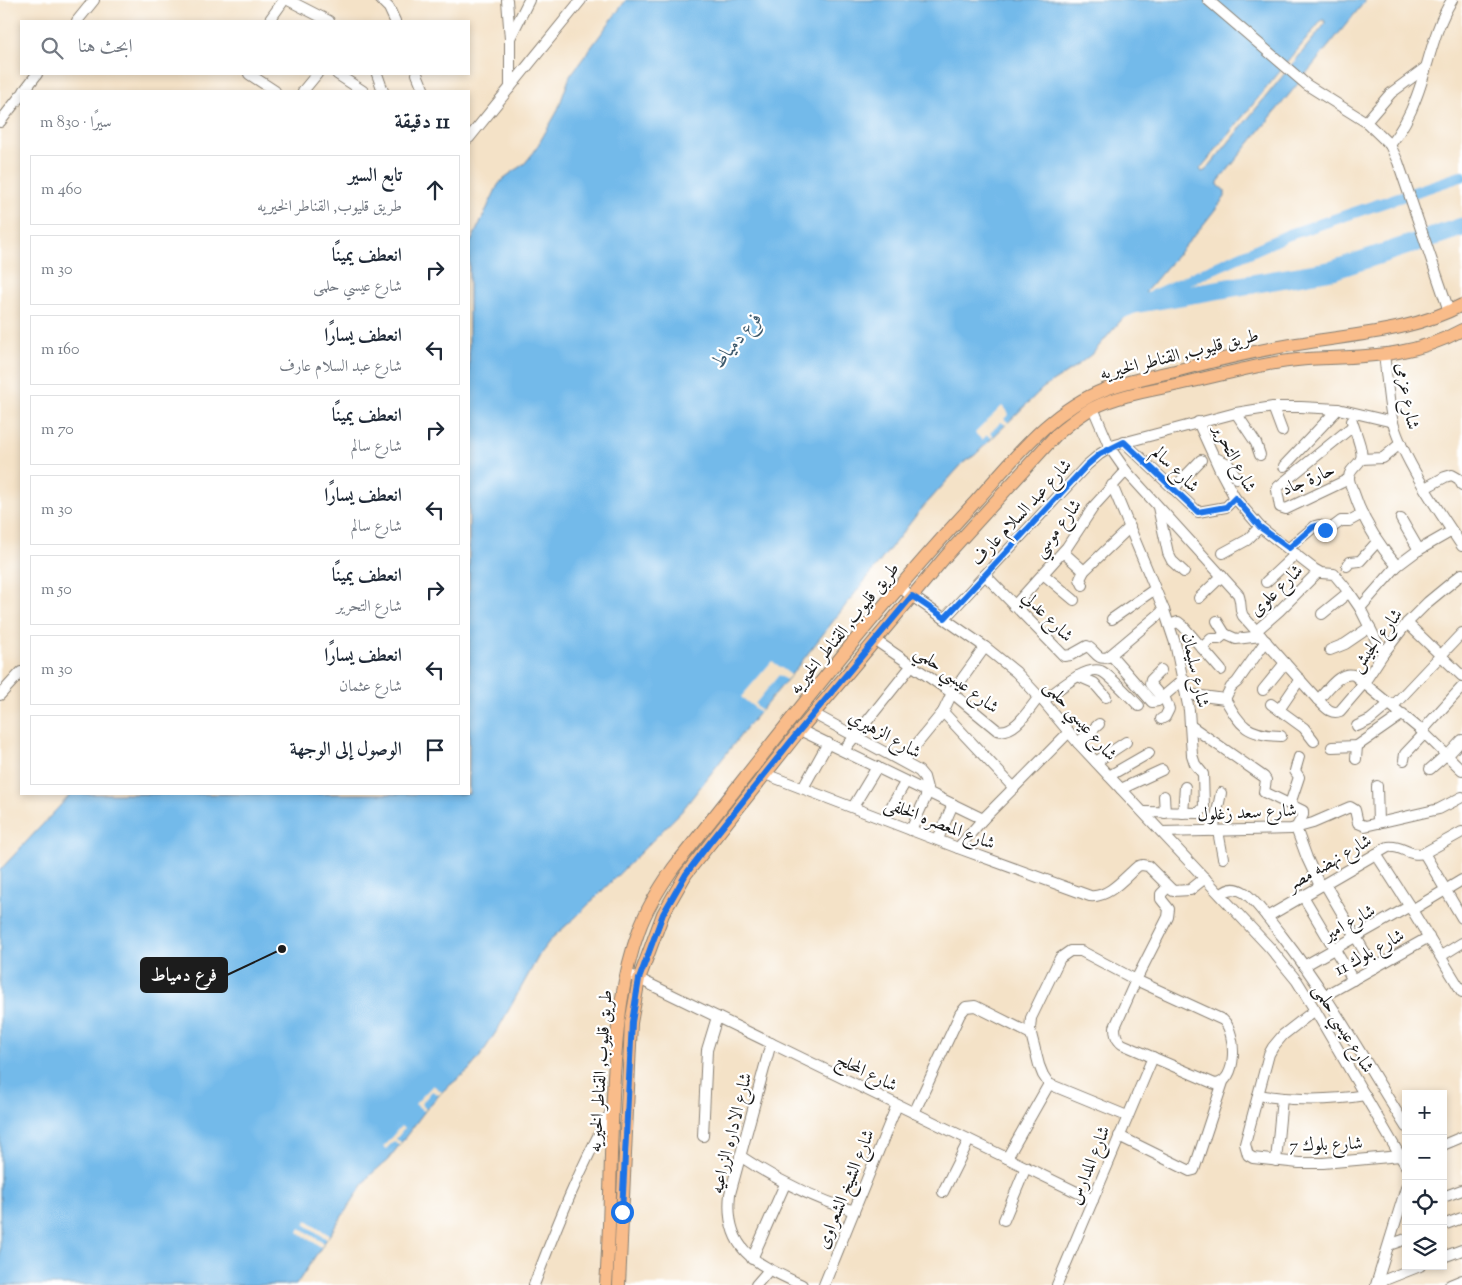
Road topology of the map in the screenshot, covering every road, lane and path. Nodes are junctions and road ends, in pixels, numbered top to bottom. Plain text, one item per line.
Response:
1 (94, 0) edge
2 (286, 0) edge
3 (381, 0) edge
4 (507, 0) edge
5 (529, 0) edge
6 (581, 0) edge
7 (1208, 0) edge
8 (1452, 0) edge
9 (78, 20) edge
10 (269, 20) edge
11 (327, 20) edge
12 (395, 20) edge
13 (510, 39) junction
14 (1425, 68) junction
15 (36, 75) edge
16 (251, 75) edge
17 (316, 75) edge
18 (339, 75) edge
19 (377, 75) edge
20 (416, 75) edge
21 (510, 88) junction
22 (25, 90) edge
23 (273, 90) edge
24 (304, 90) edge
25 (361, 90) edge
26 (384, 90) edge
27 (424, 90) edge
28 (20, 96) edge
29 (0, 122) edge
30 (1366, 122) junction
31 (470, 137) edge
32 (1390, 145) junction
33 (1462, 305) edge
34 (1449, 311) junction
35 (1462, 330) edge
36 (1384, 354) junction
37 (1273, 407) junction
38 (1093, 408) junction
39 (1338, 409) junction
40 (1349, 411) junction
41 (1236, 413) junction
42 (1198, 422) junction
43 (1393, 422) junction
44 (1353, 426) junction
45 (1282, 431) dead end
46 (1124, 442) junction
47 (1401, 443) junction
48 (1110, 448) junction
49 (1260, 455) dead end
50 (1216, 458) junction
51 (1361, 458) junction
52 (1201, 460) dead end
53 (1284, 466) dead end
54 (1126, 471) junction
55 (1237, 478) dead end
56 (1349, 479) junction
57 (1112, 485) junction
58 (1462, 485) edge
59 (1425, 488) junction
60 (1173, 489) junction
61 (1235, 498) junction
62 (1158, 506) junction
63 (1362, 514) junction
64 (1401, 519) dead end
65 (1130, 527) junction
66 (1260, 527) junction
67 (1452, 531) junction
68 (1377, 542) junction
69 (1462, 546) edge
70 (1419, 550) junction
71 (1292, 551) junction
72 (1063, 552) junction
73 (1223, 553) dead end
74 (1347, 566) dead end
75 (1397, 566) junction
76 (1084, 571) junction
77 (1184, 572) dead end
78 (1318, 572) junction
79 (1043, 574) junction
80 (1462, 574) edge
81 (985, 575) junction
82 (1222, 576) junction
83 (1266, 582) dead end
84 (1083, 585) dead end
85 (899, 588) junction
86 (1155, 589) junction
87 (1349, 592) junction
88 (912, 596) junction
89 (1198, 598) dead end
90 (1074, 600) dead end
91 (1014, 606) junction
92 (1360, 608) junction
93 (1164, 610) junction
94 (1322, 614) dead end
95 (945, 618) junction
96 (1112, 619) dead end
97 (1217, 621) dead end
98 (1407, 623) junction
99 (1169, 625) junction
100 (1370, 627) junction
101 (1462, 633) edge
102 (1225, 634) junction
103 (1261, 636) junction
104 (876, 640) junction
105 (985, 647) junction
106 (1202, 648) junction
107 (1330, 650) dead end
108 (1383, 654) junction
109 (1440, 654) junction
110 (1111, 655) junction
111 (1285, 662) junction
112 (912, 664) junction
113 (1160, 670) dead end
114 (1220, 670) dead end
115 (1124, 671) junction
116 (20, 673) edge
117 (1078, 676) junction
118 (1462, 676) edge
119 (1184, 679) junction
120 (1300, 679) junction
121 (1112, 680) junction
122 (1134, 682) junction
123 (1364, 683) junction
124 (1462, 687) edge
125 (1263, 690) dead end
126 (1124, 691) junction
127 (952, 693) junction
128 (1143, 693) junction
129 (0, 694) edge
130 (1186, 694) junction
131 (1106, 697) dead end
132 (1163, 697) junction
133 (1041, 699) junction
134 (1225, 699) junction
135 (1318, 700) junction
136 (1392, 704) junction
137 (944, 712) junction
138 (814, 714) junction
139 (1403, 714) junction
140 (1161, 720) dead end
141 (1100, 724) dead end
142 (1191, 726) junction
143 (1357, 726) dead end
144 (800, 730) junction
145 (1069, 732) junction
146 (1424, 732) junction
147 (855, 736) junction
148 (1281, 736) dead end
149 (1462, 740) edge
150 (1314, 741) dead end
151 (1126, 742) dead end
152 (828, 743) junction
153 (1078, 743) junction
154 (1357, 746) junction
155 (1332, 747) dead end
156 (844, 750) junction
157 (1149, 753) dead end
158 (1447, 754) junction
159 (1299, 757) dead end
160 (1356, 759) dead end
161 (1404, 760) dead end
162 (903, 761) junction
163 (1096, 762) junction
164 (877, 767) junction
165 (1430, 769) dead end
166 (1162, 770) dead end
167 (1462, 770) edge
168 (765, 774) junction
169 (1109, 776) junction
170 (906, 781) junction
171 (1377, 786) dead end
172 (803, 788) junction
173 (1014, 788) junction
174 (1185, 788) dead end
175 (1122, 789) junction
176 (928, 792) junction
177 (1221, 793) dead end
178 (1164, 796) dead end
179 (1462, 797) edge
180 (953, 804) junction
181 (1290, 804) junction
182 (853, 807) junction
183 (1144, 812) junction
184 (1165, 813) junction
185 (1183, 813) junction
186 (884, 819) junction
187 (983, 819) junction
188 (1378, 823) junction
189 (1296, 828) junction
190 (911, 830) junction
191 (1215, 831) junction
192 (1162, 832) junction
193 (1462, 832) edge
194 (938, 840) junction
195 (958, 848) junction
196 (1424, 853) junction
197 (1376, 854) junction
198 (1223, 858) dead end
199 (1205, 878) junction
200 (1462, 880) edge
201 (1323, 885) junction
202 (1168, 887) junction
203 (1446, 890) junction
204 (1221, 895) junction
205 (1303, 896) junction
206 (1411, 908) junction
207 (1267, 917) junction
208 (1462, 918) edge
209 (1356, 937) junction
210 (1429, 937) junction
211 (1462, 943) edge
212 (1335, 949) junction
213 (1441, 956) junction
214 (1304, 966) junction
215 (1374, 968) junction
216 (626, 973) junction
217 (639, 979) junction
218 (1136, 980) junction
219 (1353, 980) junction
220 (1462, 992) edge
221 (1324, 996) junction
222 (1315, 1010) junction
223 (717, 1017) junction
224 (1031, 1034) junction
225 (771, 1043) junction
226 (1152, 1057) junction
227 (1223, 1082) junction
228 (1049, 1084) junction
229 (1258, 1094) junction
230 (1365, 1095) junction
231 (1282, 1098) junction
232 (897, 1104) junction
233 (612, 1110) junction
234 (914, 1113) junction
235 (1127, 1116) junction
236 (1402, 1121) edge
237 (703, 1136) dead end
238 (1119, 1136) junction
239 (1462, 1137) edge
240 (969, 1140) junction
241 (1447, 1144) edge
242 (1402, 1153) edge
243 (1402, 1155) edge
244 (740, 1156) junction
245 (1007, 1158) junction
246 (1276, 1161) junction
247 (1026, 1167) junction
248 (785, 1184) junction
249 (1462, 1190) edge
250 (943, 1192) dead end
251 (1447, 1196) edge
252 (1093, 1200) junction
253 (854, 1211) junction
254 (1402, 1212) edge
255 (1462, 1218) edge
256 (1004, 1220) dead end
257 (1447, 1224) edge
258 (608, 1229) junction
259 (622, 1231) junction
260 (1402, 1240) edge
261 (1389, 1245) junction
262 (1462, 1250) edge
263 (1447, 1256) edge
264 (752, 1259) junction
265 (769, 1270) junction
266 (1412, 1270) edge
267 (1462, 1280) edge
268 (1389, 1282) edge
269 (1376, 1284) edge
270 (534, 1285) edge
271 (606, 1285) edge
272 (619, 1285) edge
273 (756, 1285) edge
274 (802, 1285) edge
275 (824, 1285) edge
276 (1057, 1285) edge
277 (1450, 1285) edge

1 - 9 street
2 - 10 street
2 - 11 street
3 - 12 street
4 - 13 street
5 - 13 street
6 - 21 street
7 - 30 street
8 - 14 street
13 - 21 street
14 - 30 street
14 - 32 street
15 - 22 street
16 - 23 street
17 - 24 street
18 - 25 street
19 - 26 street
20 - 27 street
21 - 31 street
28 - 29 street
30 - 32 street
32 - 34 street
33 - 34 main road, طريق قليوب, القناطر الخيريه
34 - 85 main road, طريق قليوب, القناطر الخيريه
35 - 36 main road, طريق قليوب, القناطر الخيريه
36 - 38 main road, طريق قليوب, القناطر الخيريه
36 - 43 street, شارع عزمى
37 - 39 street, شارع عبد السلام عارف
37 - 41 street, شارع عبد السلام عارف
37 - 45 street
38 - 48 street
38 - 88 main road, طريق قليوب, القناطر الخيريه
39 - 40 street, شارع عبد السلام عارف
39 - 53 street
40 - 43 street, شارع عبد السلام عارف
40 - 44 street
41 - 42 street, شارع عبد السلام عارف
41 - 49 street
42 - 46 street, شارع عبد السلام عارف
42 - 50 street, شارع التحرير
43 - 47 street, شارع عزمى
44 - 51 street
44 - 56 street, حارة جاد
46 - 48 street, شارع عبد السلام عارف
46 - 60 street, شارع سالم
47 - 51 street
47 - 59 street, شارع عزمى
48 - 54 street
48 - 81 street, شارع عبد السلام عارف
50 - 55 street
50 - 61 street, شارع التحرير
51 - 56 street
52 - 60 street
54 - 57 street, شارع موسي
54 - 62 street
56 - 63 street
57 - 65 street, شارع سليمان
57 - 72 street, شارع موسي
58 - 59 street
59 - 67 street, شارع عزمى
60 - 61 street, شارع سالم
61 - 66 street, شارع التحرير
62 - 77 street
62 - 82 street
63 - 68 street
63 - 71 street
64 - 70 street
65 - 76 street
65 - 86 street, شارع سليمان
66 - 71 street, شارع التحرير
66 - 73 street
67 - 69 street, شارع عزمى
67 - 70 street
68 - 74 street
68 - 75 street
70 - 75 street
71 - 78 street, شارع التحرير
71 - 83 street
72 - 76 street
72 - 79 street, شارع موسي
75 - 92 street
76 - 84 street
78 - 87 street, شارع التحرير
78 - 103 street, شارع علوى
79 - 90 street
79 - 91 street, شارع موسي
80 - 98 street, شارع الجيش
81 - 91 street, شارع عدلي
81 - 95 street, شارع عبد السلام عارف
82 - 89 street
82 - 103 street
85 - 88 street, شارع عيسي حلمى
85 - 216 main road, طريق قليوب, القناطر الخيريه
86 - 93 street, شارع سليمان
86 - 96 street
87 - 92 street, شارع التحرير
87 - 94 street
88 - 95 street, شارع عيسي حلمى
88 - 104 main road, طريق قليوب, القناطر الخيريه
91 - 110 street, شارع عدلي
92 - 100 street, شارع التحرير
93 - 99 street, شارع سليمان
93 - 110 street
95 - 105 street, شارع عيسي حلمى
97 - 102 street
98 - 108 street, شارع الجيش
98 - 109 street
99 - 106 street
99 - 119 street, شارع سليمان
100 - 107 street
100 - 108 street, شارع التحرير
101 - 109 street
102 - 103 street
102 - 106 street
103 - 111 street
103 - 134 street, شارع علوى
104 - 112 street, شارع عيسي حلمي
104 - 138 main road, طريق قليوب, القناطر الخيريه
105 - 127 street
105 - 133 street, شارع عيسي حلمى
106 - 114 street
108 - 123 street, شارع الجيش
109 - 118 street
109 - 136 street
110 - 115 street
111 - 120 street
111 - 125 street
112 - 127 street, شارع عيسي حلمي
112 - 147 street
113 - 132 street
115 - 121 street
115 - 122 street
116 - 129 street
117 - 121 street
117 - 131 street
117 - 133 street
119 - 130 street, شارع سليمان
119 - 132 street
120 - 135 street
120 - 150 street
121 - 126 street
122 - 126 street
122 - 128 street
123 - 135 street
123 - 135 street, شارع الجيش
123 - 136 street
124 - 146 street
126 - 128 street
127 - 133 street, شارع عيسي حلمي
127 - 137 street
128 - 132 street
130 - 134 street
130 - 142 street, شارع سليمان
132 - 140 street
133 - 145 street, شارع عيسي حلمى
134 - 148 street
136 - 139 street
136 - 143 street
137 - 162 street
137 - 173 street
138 - 144 main road, طريق قليوب, القناطر الخيريه
138 - 147 street, شارع الزهيري
139 - 146 street
139 - 154 street
141 - 153 street
142 - 181 street
142 - 185 street, شارع سليمان
144 - 152 street, شارع الزهيري
144 - 168 main road, طريق قليوب, القناطر الخيريه
145 - 153 street, شارع عيسي حلمى
145 - 173 street
146 - 158 street
146 - 161 street
147 - 156 street
147 - 162 street, شارع الزهيري
149 - 158 street
151 - 163 street
152 - 156 street, شارع الزهيري
152 - 172 street
153 - 163 street, شارع عيسي حلمى
154 - 155 street
154 - 160 street
156 - 164 street, شارع الزهيري
157 - 169 street
158 - 165 street
158 - 167 street
159 - 181 street
162 - 176 street, شارع الزهيري
163 - 169 street, شارع عيسي حلمى
164 - 170 street, شارع الزهيري
164 - 182 street
166 - 175 street
168 - 172 street, شارع المعصره الخلفى
168 - 217 main road, طريق قليوب, القناطر الخيريه
169 - 175 street, شارع عيسي حلمى
170 - 176 street, شارع الزهيري
170 - 186 street
171 - 188 street
172 - 182 street, شارع المعصره الخلفى
173 - 187 street
174 - 185 street
175 - 183 street, شارع عيسي حلمى
176 - 180 street, شارع الزهيري
176 - 190 street
177 - 191 street
178 - 184 street
179 - 188 street, شارع سعد زغلول
180 - 187 street, شارع الزهيري
180 - 194 street
181 - 189 street
182 - 186 street, شارع المعصره الخلفى
183 - 184 street, شارع سليمان
183 - 192 street, شارع عيسي حلمى
184 - 185 street, شارع سليمان
186 - 190 street, شارع المعصره الخلفى
187 - 195 street
188 - 189 street, شارع سعد زغلول
189 - 191 street, شارع سعد زغلول
189 - 201 street
190 - 194 street, شارع المعصره الخلفى
191 - 192 street, شارع سعد زغلول
191 - 198 street
192 - 199 street, شارع عيسي حلمى
193 - 196 street
194 - 195 street, شارع المعصره الخلفى
195 - 202 street, شارع المعصره الخلفى
196 - 197 street, شارع نهضه مصر
196 - 203 street
197 - 201 street, شارع نهضه مصر
197 - 206 street
199 - 202 street
199 - 204 street, شارع عيسي حلمى
200 - 203 street, شارع امير
201 - 205 street, شارع نهضه مصر
201 - 209 street
202 - 218 street
203 - 206 street, شارع امير
203 - 208 street
204 - 207 street, شارع عيسي حلمى
204 - 222 street, شارع عيسي حلمى
205 - 207 street, شارع نهضه مصر
205 - 212 street
206 - 209 street, شارع امير
206 - 210 street
207 - 214 street, شارع عيسي حلمى
209 - 212 street, شارع امير
209 - 215 street
210 - 213 street
210 - 215 street, شارع بلوك 11
211 - 213 street
212 - 214 street, شارع امير
212 - 219 street
213 - 220 street
214 - 221 street, شارع عيسي حلمى
215 - 219 street, شارع بلوك 11
216 - 217 street, شارع المحلج
216 - 233 main road, طريق قليوب, القناطر الخيريه
217 - 223 street, شارع المحلج
217 - 259 main road, طريق قليوب, القناطر الخيريه
218 - 224 street
218 - 226 street
218 - 227 street
219 - 221 street, شارع بلوك 11
221 - 236 street, شارع عيسي حلمى
222 - 229 street
222 - 230 street, شارع عيسي حلمى
223 - 225 street, شارع المحلج
223 - 237 street
224 - 228 street
224 - 234 street
225 - 232 street, شارع المحلج
225 - 244 street, شارع الاداره الزراعيه
226 - 227 street
226 - 235 street, شارع المدارس
227 - 238 street
228 - 235 street
228 - 245 street
229 - 231 street
229 - 246 street, شارع بلوك 7
230 - 231 street
230 - 242 street, شارع عيسي حلمى
231 - 246 street
232 - 234 street, شارع المحلج
232 - 253 street, شارع الشيخ الشعراوى
233 - 258 main road, طريق قليوب, القناطر الخيريه
233 - 270 street
234 - 240 street, شارع المحلج
235 - 238 street, شارع المدارس
238 - 252 street, شارع المدارس
239 - 241 street
240 - 245 street, شارع المحلج
240 - 250 street
243 - 246 street, شارع بلوك 7
244 - 248 street
244 - 264 street, شارع الاداره الزراعيه
245 - 247 street, شارع المحلج
247 - 252 street, شارع المحلج
247 - 256 street
248 - 253 street
248 - 264 street
249 - 251 street
252 - 276 street, شارع المدارس
253 - 275 street, شارع الشيخ الشعراوى
254 - 261 street
255 - 257 street
258 - 259 main road
258 - 271 main road, طريق قليوب, القناطر الخيريه
259 - 272 main road, طريق قليوب, القناطر الخيريه
260 - 261 street
261 - 269 street
262 - 263 street
264 - 265 street, شارع الاداره الزراعيه
265 - 273 street
265 - 274 street, شارع الاداره الزراعيه
266 - 268 street
267 - 277 street
268 - 269 street

